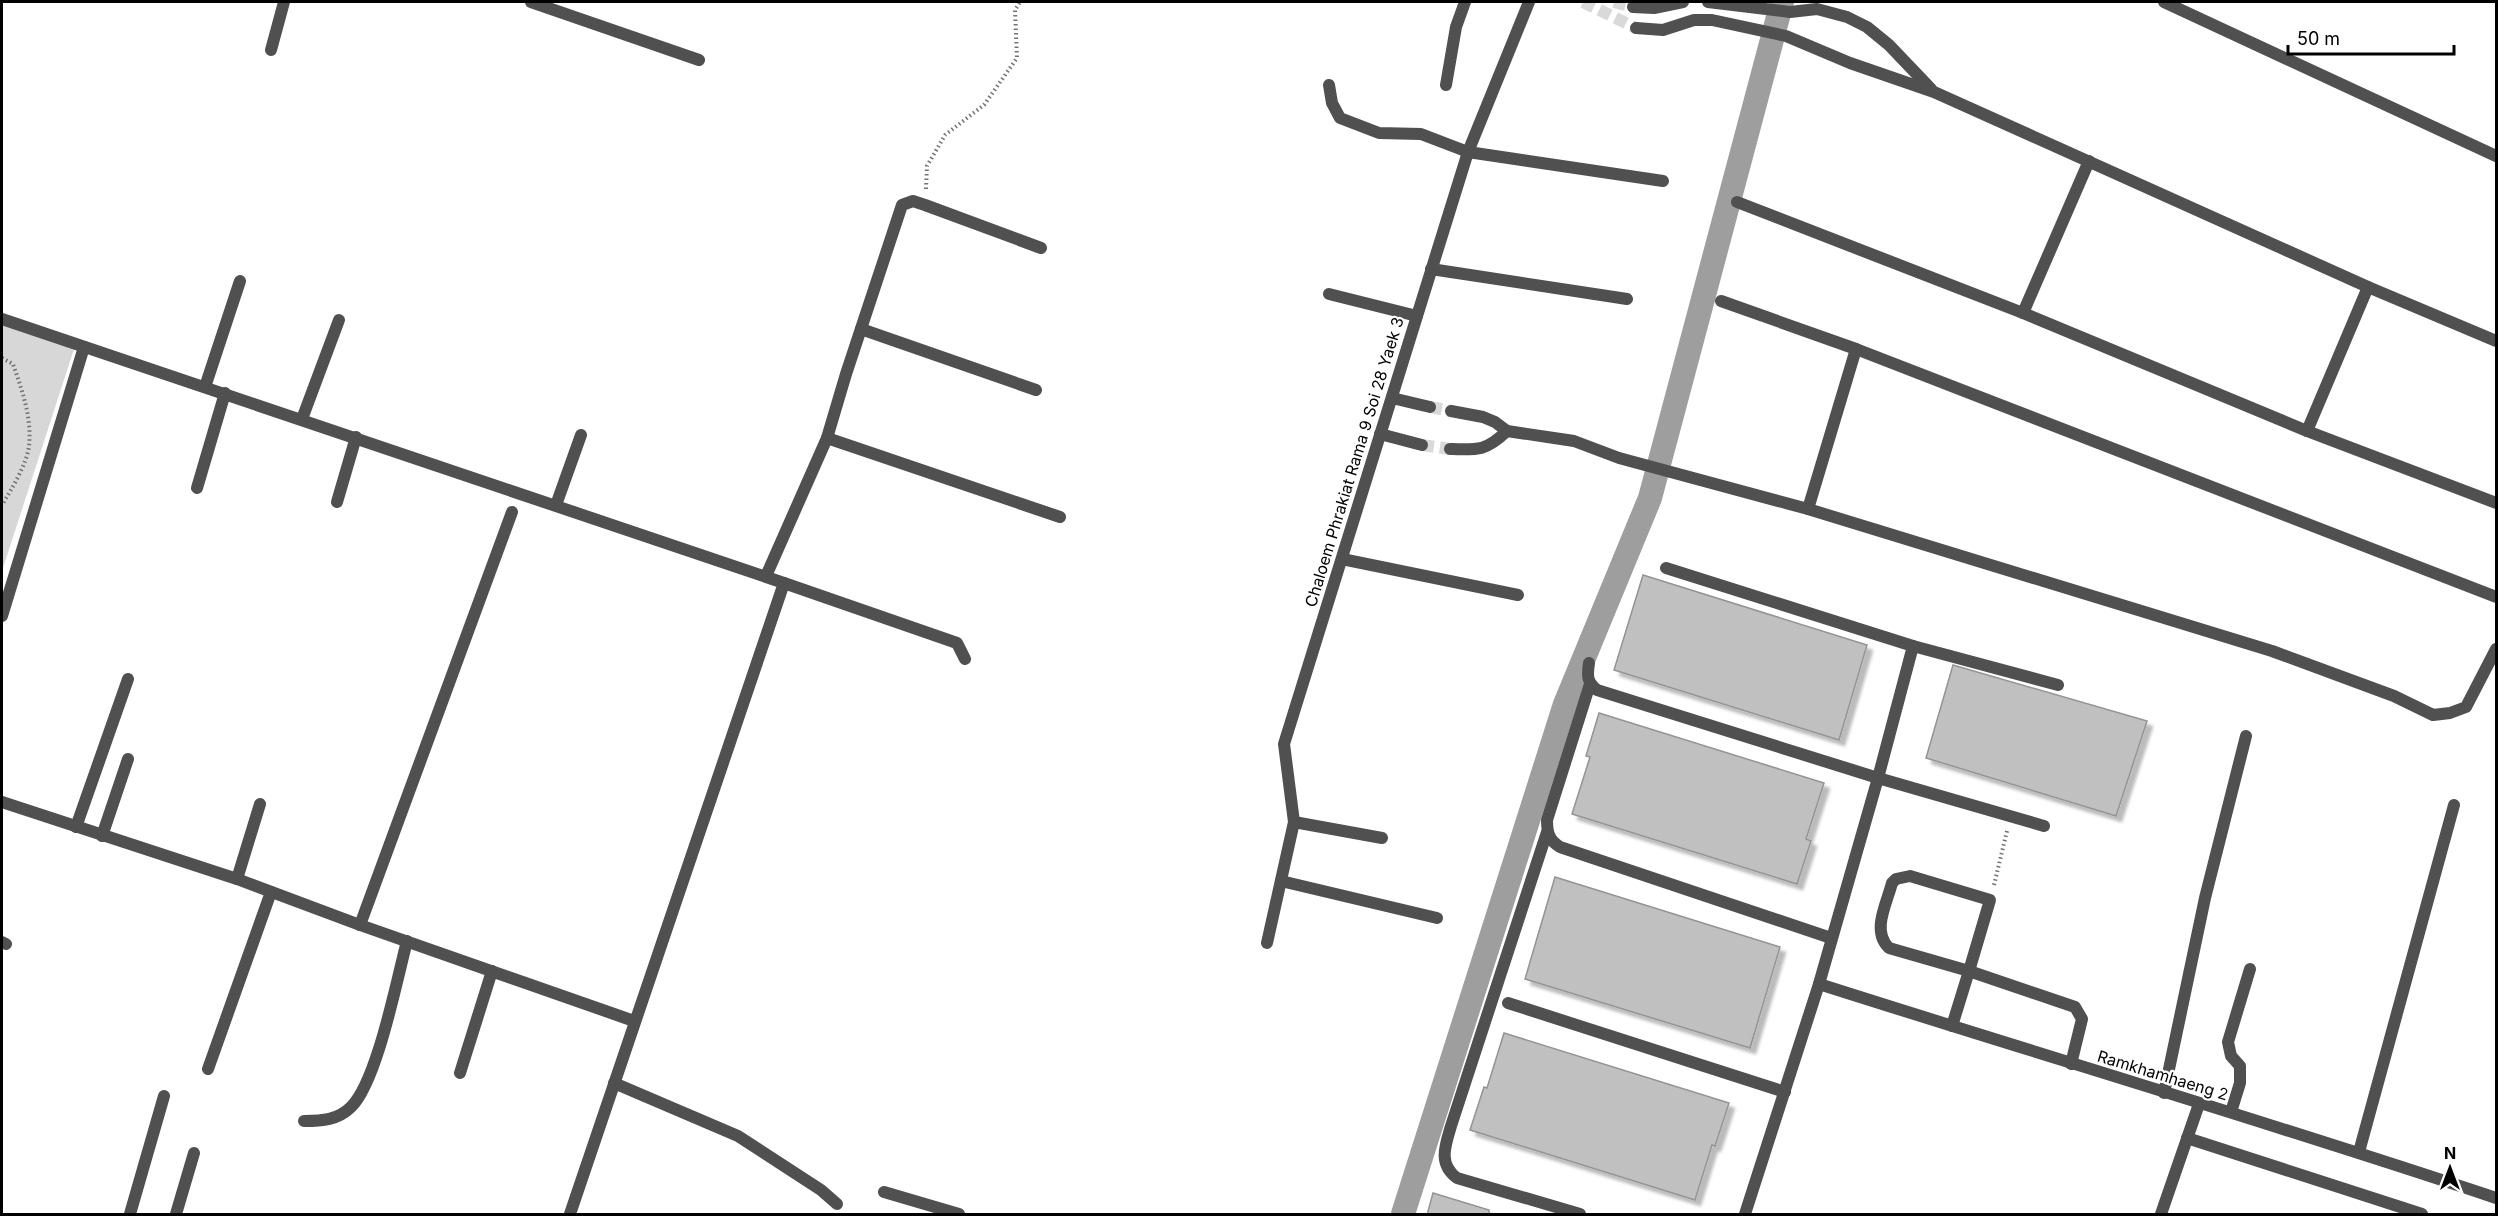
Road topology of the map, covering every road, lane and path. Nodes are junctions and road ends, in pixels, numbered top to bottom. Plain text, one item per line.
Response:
1 (284, 2) edge
2 (531, 2) edge
3 (1020, 2) edge
4 (1465, 2) edge
5 (1529, 2) edge
6 (1683, 2) edge
7 (1708, 2) edge
8 (2164, 2) edge
9 (1633, 7) dead end
10 (1636, 28) tunnel mouth
11 (270, 50) dead end
12 (699, 60) dead end
13 (1329, 85) dead end
14 (1446, 85) dead end
15 (1934, 92) junction
16 (1468, 152) junction
17 (2496, 156) edge
18 (2090, 161) junction
19 (1663, 182) dead end
20 (1737, 202) dead end
21 (925, 205) junction
22 (1041, 248) dead end
23 (1431, 269) junction
24 (240, 281) dead end
25 (2368, 287) junction
26 (1329, 294) dead end
27 (1627, 299) dead end
28 (1721, 301) dead end
29 (2023, 313) junction
30 (1417, 316) junction
31 (2, 319) edge
32 (339, 320) dead end
33 (861, 329) junction
34 (2496, 340) edge
35 (84, 346) junction
36 (1856, 350) junction
37 (2, 358) edge
38 (205, 387) junction
39 (1036, 390) dead end
40 (225, 393) junction
41 (1392, 398) junction
42 (1430, 407) tunnel mouth
43 (1451, 411) tunnel mouth
44 (302, 419) junction
45 (1507, 431) junction
46 (2307, 431) junction
47 (1380, 434) junction
48 (581, 435) dead end
49 (356, 437) junction
50 (827, 438) junction
51 (1422, 446) tunnel mouth
52 (1450, 449) tunnel mouth
53 (197, 488) dead end
54 (337, 502) dead end
55 (2496, 504) edge
56 (556, 505) junction
57 (2, 506) edge
58 (1808, 509) junction
59 (512, 512) dead end
60 (1060, 517) dead end
61 (1342, 559) junction
62 (1666, 568) dead end
63 (766, 576) junction
64 (784, 583) junction
65 (1518, 596) dead end
66 (2496, 597) edge
67 (2, 616) edge
68 (1913, 646) junction
69 (2496, 649) edge
70 (965, 659) dead end
71 (1589, 663) dead end
72 (128, 679) dead end
73 (1590, 684) junction
74 (2058, 685) dead end
75 (2246, 736) dead end
76 (129, 759) dead end
77 (1878, 778) junction
78 (2, 802) edge
79 (260, 804) dead end
80 (2454, 805) dead end
81 (2010, 816) junction
82 (1294, 822) junction
83 (2044, 826) dead end
84 (76, 827) junction
85 (1547, 832) junction
86 (102, 836) junction
87 (1382, 838) dead end
88 (1999, 868) dead end
89 (237, 879) junction
90 (1281, 881) junction
91 (270, 892) junction
92 (1437, 918) dead end
93 (360, 925) junction
94 (1831, 938) junction
95 (407, 941) junction
96 (1267, 943) dead end
97 (2250, 969) dead end
98 (492, 971) junction
99 (1969, 971) junction
100 (1819, 984) junction
101 (1508, 1003) dead end
102 (634, 1021) junction
103 (1952, 1026) junction
104 (2072, 1064) junction
105 (208, 1070) dead end
106 (460, 1073) dead end
107 (614, 1083) junction
108 (1785, 1092) junction
109 (2164, 1093) junction
110 (164, 1096) dead end
111 (2199, 1104) junction
112 (2231, 1112) junction
113 (304, 1120) dead end
114 (2187, 1138) junction
115 (2359, 1152) junction
116 (194, 1153) dead end
117 (884, 1191) dead end
118 (2496, 1198) edge
119 (837, 1204) dead end
120 (130, 1215) edge
121 (176, 1215) edge
122 (570, 1215) edge
123 (959, 1215) edge
124 (1580, 1215) edge
125 (1745, 1215) edge
126 (2161, 1215) edge
127 (2422, 1215) edge

1 - 11 street
2 - 12 street
3 - 21 path
4 - 14 street
5 - 16 street, Chaloem Phrakiat Rama 9 Soi 28 Yaek 3
6 - 9 street
7 - 15 street
8 - 17 street
10 - 15 street
13 - 16 street
15 - 18 street
16 - 19 street
16 - 23 street, Chaloem Phrakiat Rama 9 Soi 28 Yaek 3
18 - 25 street
18 - 29 street
20 - 29 street
21 - 22 street
21 - 33 street
23 - 27 street
23 - 30 street, Chaloem Phrakiat Rama 9 Soi 28 Yaek 3
24 - 38 street
25 - 34 street
25 - 46 street
26 - 30 street
28 - 36 street
29 - 46 street
30 - 41 street, Chaloem Phrakiat Rama 9 Soi 28 Yaek 3
31 - 35 street
32 - 44 street
33 - 39 street
33 - 50 street
35 - 38 street
35 - 67 street
36 - 58 street
36 - 66 street
37 - 57 path
38 - 40 street
40 - 44 street
40 - 53 street
41 - 42 street
41 - 47 street, Chaloem Phrakiat Rama 9 Soi 28 Yaek 3
43 - 45 street
44 - 49 street
45 - 52 street
45 - 58 street
46 - 55 street
47 - 51 street
47 - 61 street, Chaloem Phrakiat Rama 9 Soi 28 Yaek 3
48 - 56 street
49 - 54 street
49 - 56 street
50 - 60 street
50 - 63 street
56 - 63 street
58 - 69 street
59 - 93 street
61 - 65 street
61 - 82 street, Chaloem Phrakiat Rama 9 Soi 28 Yaek 3
62 - 68 street
63 - 64 street
64 - 70 street
64 - 102 street
68 - 74 street
68 - 77 street
71 - 73 street
72 - 84 street
73 - 77 street
73 - 85 street
75 - 109 street
76 - 86 street
77 - 81 street
77 - 94 street
78 - 84 street
79 - 89 street
80 - 115 street
81 - 83 street
81 - 88 path
82 - 87 street
82 - 90 street, Chaloem Phrakiat Rama 9 Soi 28 Yaek 3
84 - 86 street
85 - 94 street
85 - 124 street
86 - 89 street
89 - 91 street
90 - 92 street
90 - 96 street, Chaloem Phrakiat Rama 9 Soi 28 Yaek 3
91 - 93 street
91 - 105 street
93 - 95 street
94 - 100 street
95 - 98 street
95 - 113 street
97 - 112 street
98 - 102 street
98 - 106 street
99 - 99 street
99 - 103 street
99 - 104 street
100 - 103 street, Ramkhamhaeng 2
100 - 108 street
101 - 108 street
102 - 107 street
103 - 104 street, Ramkhamhaeng 2
104 - 109 street, Ramkhamhaeng 2
107 - 119 street
107 - 122 street
108 - 125 street
109 - 111 street, Ramkhamhaeng 2
110 - 120 street
111 - 112 street, Ramkhamhaeng 2
111 - 114 street
112 - 115 street, Ramkhamhaeng 2
114 - 126 street
114 - 127 street
115 - 118 street, Ramkhamhaeng 2
116 - 121 street
117 - 123 street

